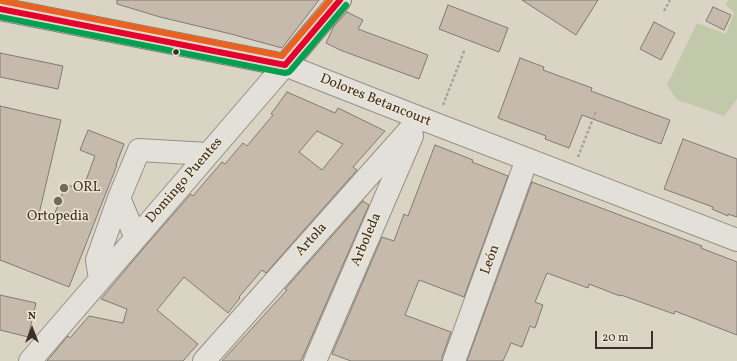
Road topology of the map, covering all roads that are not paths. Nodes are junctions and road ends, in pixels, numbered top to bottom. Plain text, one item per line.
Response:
1 (340, 0) edge
2 (0, 9) edge
3 (285, 65) junction
4 (420, 118) junction
5 (208, 154) junction
6 (527, 159) junction
7 (119, 198) junction
8 (136, 238) junction
9 (737, 240) edge
10 (100, 279) junction
11 (30, 361) edge
12 (204, 361) edge
13 (315, 361) edge
14 (454, 361) edge

1 - 3 main road, Domingo Puentes
2 - 3 main road, Dolores Betancourt
3 - 4 street, Dolores Betancourt
3 - 5 street, Domingo Puentes
4 - 6 street, Dolores Betancourt
4 - 12 street, Artola
4 - 13 street, Arboleda
5 - 7 street
5 - 8 street, Domingo Puentes
6 - 9 street, Dolores Betancourt
6 - 14 street, León
7 - 8 street
7 - 10 street
8 - 10 street, Domingo Puentes
10 - 11 street, Domingo Puentes

